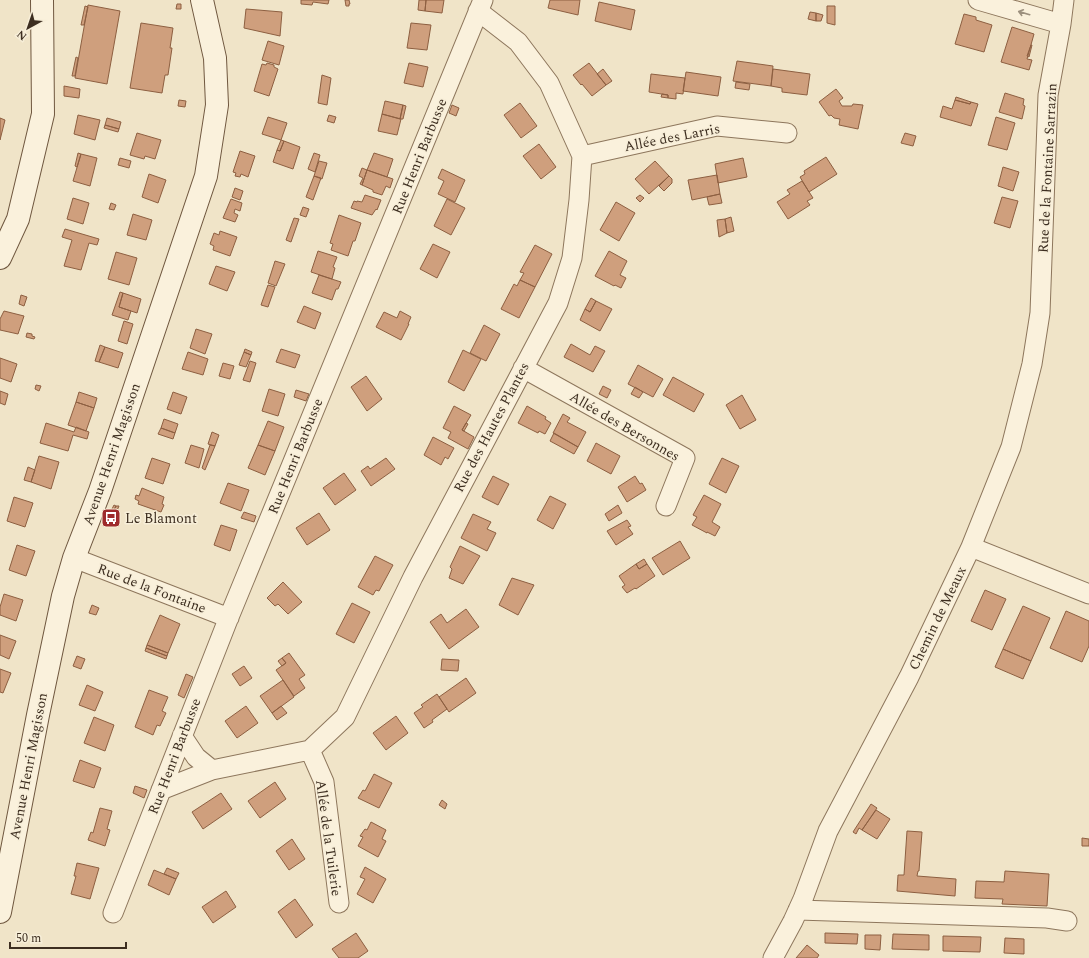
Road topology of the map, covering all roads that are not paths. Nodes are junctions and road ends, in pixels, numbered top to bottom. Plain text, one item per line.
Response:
1 (42, 0) edge
2 (202, 0) edge
3 (978, 0) edge
4 (1064, 0) edge
5 (481, 6) edge
6 (1061, 24) junction
7 (787, 133) dead end
8 (582, 156) junction
9 (0, 258) edge
10 (1040, 314) joint
11 (522, 368) junction
12 (666, 506) dead end
13 (971, 547) junction
14 (74, 558) junction
15 (1089, 594) edge
16 (229, 618) junction
17 (182, 736) junction
18 (310, 750) junction
19 (212, 770) junction
20 (161, 790) junction
21 (339, 903) dead end
22 (798, 910) junction
23 (0, 912) edge
24 (113, 913) dead end
25 (1067, 921) dead end
26 (773, 958) edge

1 - 9 main road
2 - 14 main road, Avenue Henri Magisson
6 -> 3 street
4 - 6 street, Rue de la Fontaine Sarrazin
5 - 8 street, Rue des Hautes Plantes
5 - 16 street, Rue Henri Barbusse
6 - 10 street, Rue de la Fontaine Sarrazin
7 - 8 street, Allée des Larris
8 - 11 street, Rue des Hautes Plantes
10 - 13 street, Chemin de Meaux
11 - 12 street, Allée des Bersonnes
11 - 18 street, Rue des Hautes Plantes
13 - 15 street
13 - 22 street, Chemin de Meaux
14 - 16 street, Rue de la Fontaine
14 - 23 main road, Avenue Henri Magisson
16 - 17 street, Rue Henri Barbusse
17 - 19 street
17 - 20 street, Rue Henri Barbusse
18 - 19 street
18 - 21 street, Allée de la Tuilerie
19 - 20 street
20 - 24 street, Rue Henri Barbusse
22 - 25 street
22 - 26 street, Chemin de Meaux

